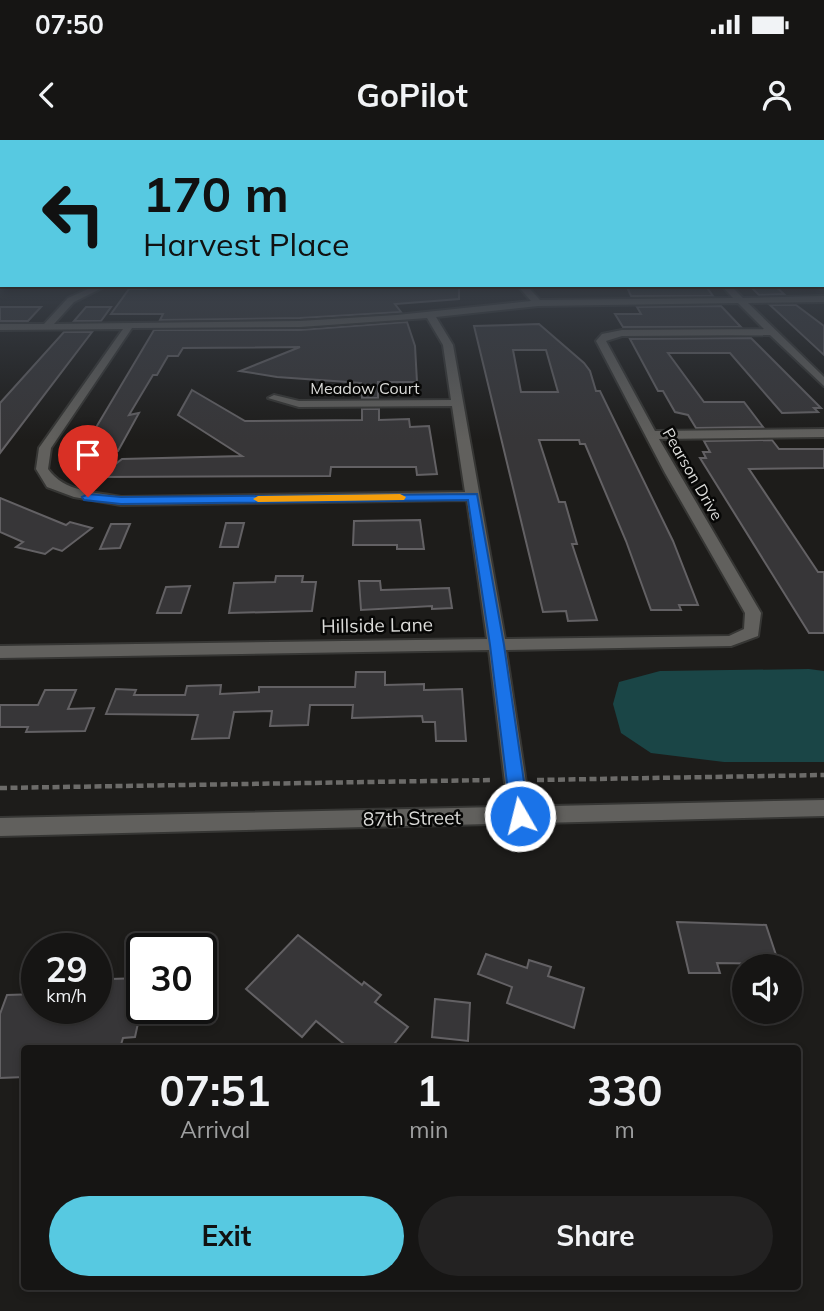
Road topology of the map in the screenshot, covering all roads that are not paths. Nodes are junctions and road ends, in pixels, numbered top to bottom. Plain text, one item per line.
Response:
1 (126, 331) edge
2 (439, 331) edge
3 (772, 331) joint
4 (824, 383) edge
5 (274, 398) dead end
6 (458, 403) junction
7 (824, 433) edge
8 (650, 435) junction
9 (473, 496) junction
10 (752, 632) joint
11 (497, 645) junction
12 (0, 652) edge
13 (824, 808) edge
14 (520, 816) junction
15 (0, 827) edge

1 - 9 street
2 - 6 street
3 - 4 street
3 - 8 street, Pearson Drive
5 - 6 street, Meadow Court
6 - 9 street
7 - 8 street
8 - 10 street, Pearson Drive
9 - 11 street
10 - 11 street, Hillside Lane
11 - 12 street, Hillside Lane
11 - 14 street
13 - 14 street, 87th Street
14 - 15 street, 87th Street

